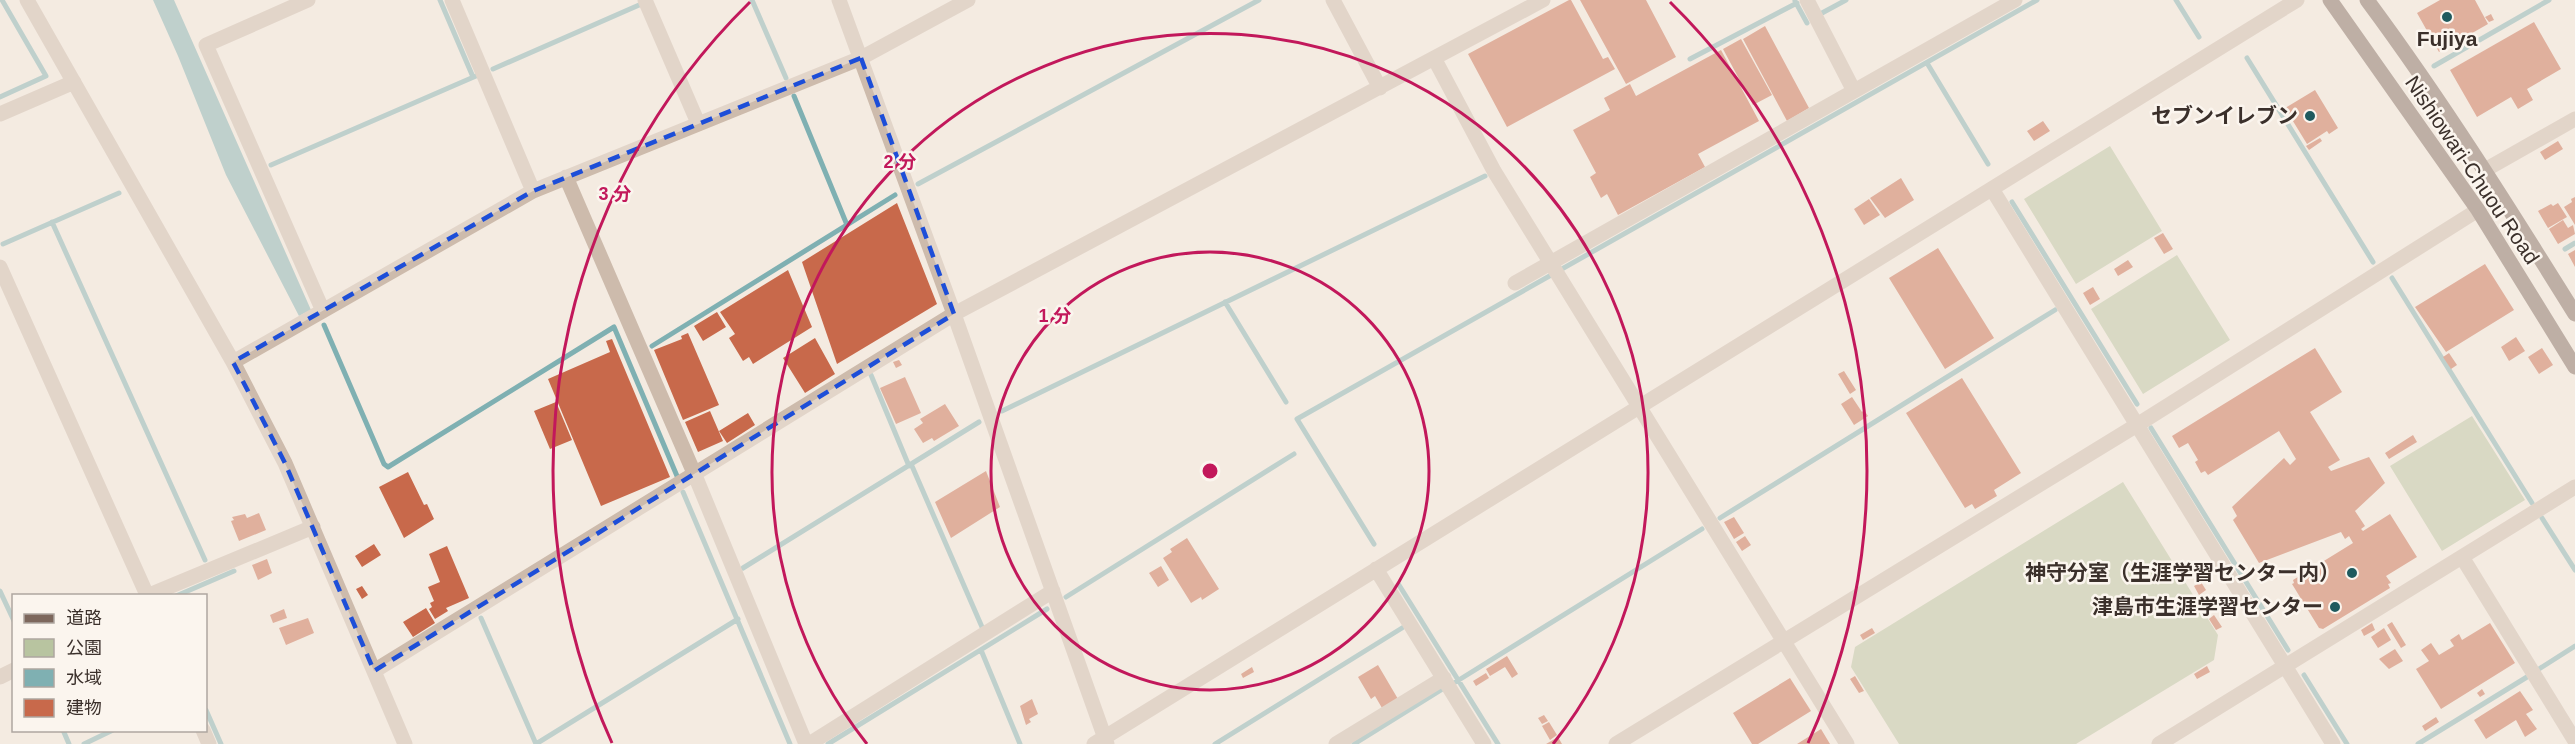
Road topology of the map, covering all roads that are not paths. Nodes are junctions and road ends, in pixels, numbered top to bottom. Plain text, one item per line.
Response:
1 (27, 0) edge
2 (308, 0) edge
3 (452, 0) edge
4 (839, 0) edge
5 (968, 0) edge
6 (1333, 0) edge
7 (1542, 0) edge
8 (1807, 0) edge
9 (2015, 0) edge
10 (2297, 0) edge
11 (2330, 0) edge
12 (2367, 0) edge
13 (647, 6) edge
14 (861, 58) junction
15 (1434, 58) junction
16 (74, 82) junction
17 (1380, 88) junction
18 (1854, 91) junction
19 (0, 114) edge
20 (2575, 119) edge
21 (698, 123) junction
22 (2486, 170) junction
23 (566, 177) junction
24 (1992, 189) junction
25 (533, 190) junction
26 (2478, 210) junction
27 (0, 267) edge
28 (1556, 269) junction
29 (1515, 283) dead end
30 (323, 311) junction
31 (954, 314) junction
32 (2575, 314) edge
33 (233, 362) junction
34 (2575, 367) edge
35 (1639, 407) junction
36 (2137, 425) junction
37 (694, 473) junction
38 (2575, 487) edge
39 (313, 527) junction
40 (2462, 557) junction
41 (1376, 569) junction
42 (1053, 591) junction
43 (147, 594) edge
44 (149, 594) edge
45 (1784, 641) junction
46 (2285, 666) junction
47 (374, 671) junction
48 (1444, 678) junction
49 (2575, 741) edge
50 (1102, 742) edge
51 (405, 744) edge
52 (807, 744) edge
53 (1336, 744) edge
54 (1484, 744) edge
55 (1616, 744) edge
56 (1847, 744) edge
57 (2159, 744) edge
58 (2333, 744) edge

1 - 16 street
2 - 30 street
3 - 25 street
4 - 14 street
5 - 14 street
6 - 17 street
7 - 15 street
8 - 18 street
9 - 18 street
10 - 24 street
11 - 26 main road, Nishiowari-Chuou Road
12 - 22 main road, Nishiowari-Chuou Road
13 - 21 street
14 - 21 street
14 - 31 street
15 - 17 street
15 - 28 street
16 - 19 street
16 - 33 street
17 - 31 street
18 - 28 street
20 - 22 street
21 - 23 street
22 - 32 main road, Nishiowari-Chuou Road
23 - 25 street
23 - 37 street
24 - 35 street
24 - 36 street
25 - 30 street
26 - 34 main road, Nishiowari-Chuou Road
26 - 36 street
27 - 43 street
28 - 29 street
28 - 35 street
30 - 33 street
31 - 37 street
31 - 42 street
33 - 39 street
35 - 41 street
35 - 45 street
36 - 45 street
36 - 46 street
37 - 47 street
37 - 52 street
38 - 40 street
39 - 44 street
39 - 47 street
40 - 46 street
40 - 49 street
41 - 48 street
41 - 50 street
42 - 50 street
42 - 52 street
45 - 55 street
45 - 56 street
46 - 57 street
46 - 58 street
47 - 51 street
48 - 53 street
48 - 54 street

